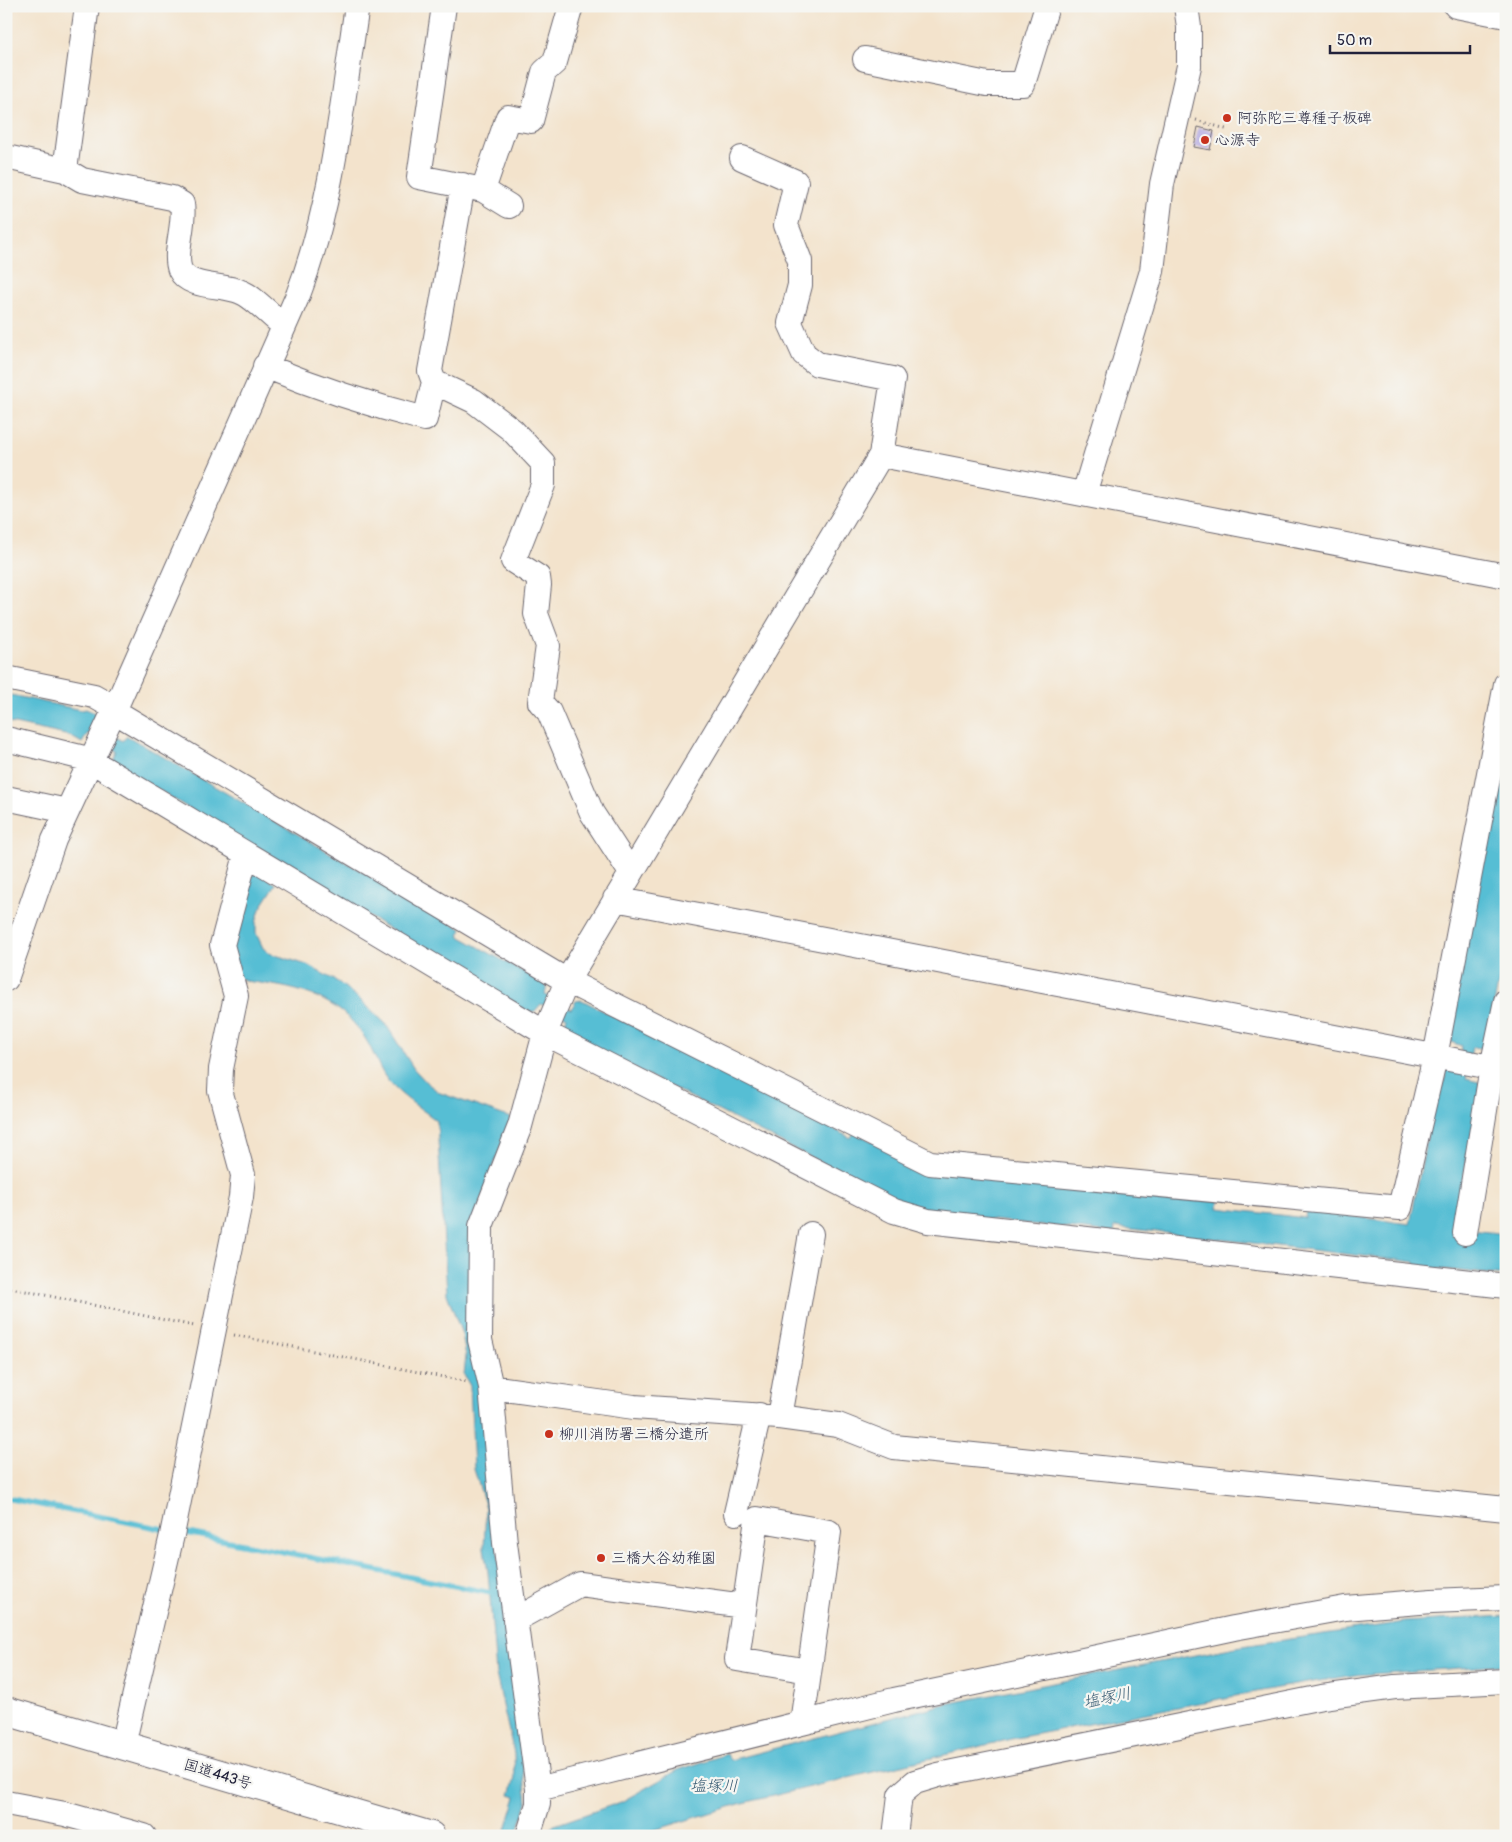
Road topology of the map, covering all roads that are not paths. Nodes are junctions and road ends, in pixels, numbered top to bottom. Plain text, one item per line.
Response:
1 (87, 6) edge
2 (357, 6) edge
3 (444, 6) edge
4 (571, 6) edge
5 (1047, 6) edge
6 (1186, 6) edge
7 (1456, 6) edge
8 (1506, 16) edge
9 (865, 60) dead end
10 (6, 157) edge
11 (742, 158) dead end
12 (65, 170) junction
13 (473, 188) junction
14 (509, 206) dead end
15 (283, 325) junction
16 (265, 366) junction
17 (434, 382) junction
18 (881, 455) junction
19 (1084, 494) junction
20 (1506, 576) edge
21 (6, 678) edge
22 (1506, 684) edge
23 (112, 714) junction
24 (6, 739) edge
25 (92, 758) junction
26 (6, 798) edge
27 (67, 812) junction
28 (246, 855) junction
29 (631, 873) junction
30 (615, 899) junction
31 (6, 979) edge
32 (567, 981) junction
33 (1506, 1001) edge
34 (545, 1033) junction
35 (1435, 1057) junction
36 (1499, 1068) edge
37 (1465, 1233) dead end
38 (811, 1234) dead end
39 (1506, 1286) edge
40 (491, 1387) junction
41 (769, 1416) junction
42 (1506, 1509) edge
43 (736, 1513) dead end
44 (1506, 1598) edge
45 (744, 1606) junction
46 (515, 1620) junction
47 (809, 1671) junction
48 (1506, 1681) edge
49 (6, 1711) edge
50 (802, 1723) junction
51 (123, 1745) junction
52 (538, 1796) junction
53 (6, 1803) edge
54 (144, 1836) edge
55 (431, 1836) edge
56 (528, 1836) edge
57 (895, 1836) edge

1 - 12 street
2 - 15 street
3 - 13 street
4 - 13 street
5 - 9 street
6 - 19 street
7 - 8 street
10 - 12 street
11 - 18 street
12 - 15 street
13 - 14 street
13 - 17 street
15 - 16 street
16 - 17 street
16 - 23 street
17 - 29 street
18 - 19 street
18 - 29 street
19 - 20 street
21 - 23 street
22 - 35 street
23 - 25 street
23 - 32 street
24 - 25 street
25 - 27 street
25 - 28 street
26 - 27 street
27 - 31 street
28 - 34 street
28 - 51 street
29 - 30 street
30 - 32 street
30 - 35 street
32 - 34 street
32 - 35 street
33 - 36 street
34 - 39 street
34 - 40 street
35 - 36 street
36 - 37 street
38 - 41 street
40 - 41 street
40 - 46 street
41 - 42 street
41 - 43 street
44 - 50 street
45 - 46 street
45 - 47 street
45 - 47 street
46 - 52 street
47 - 50 street
48 - 57 street
49 - 51 highway, 国道443号
50 - 52 street
51 - 55 highway, 国道443号
52 - 56 street
53 - 54 street

